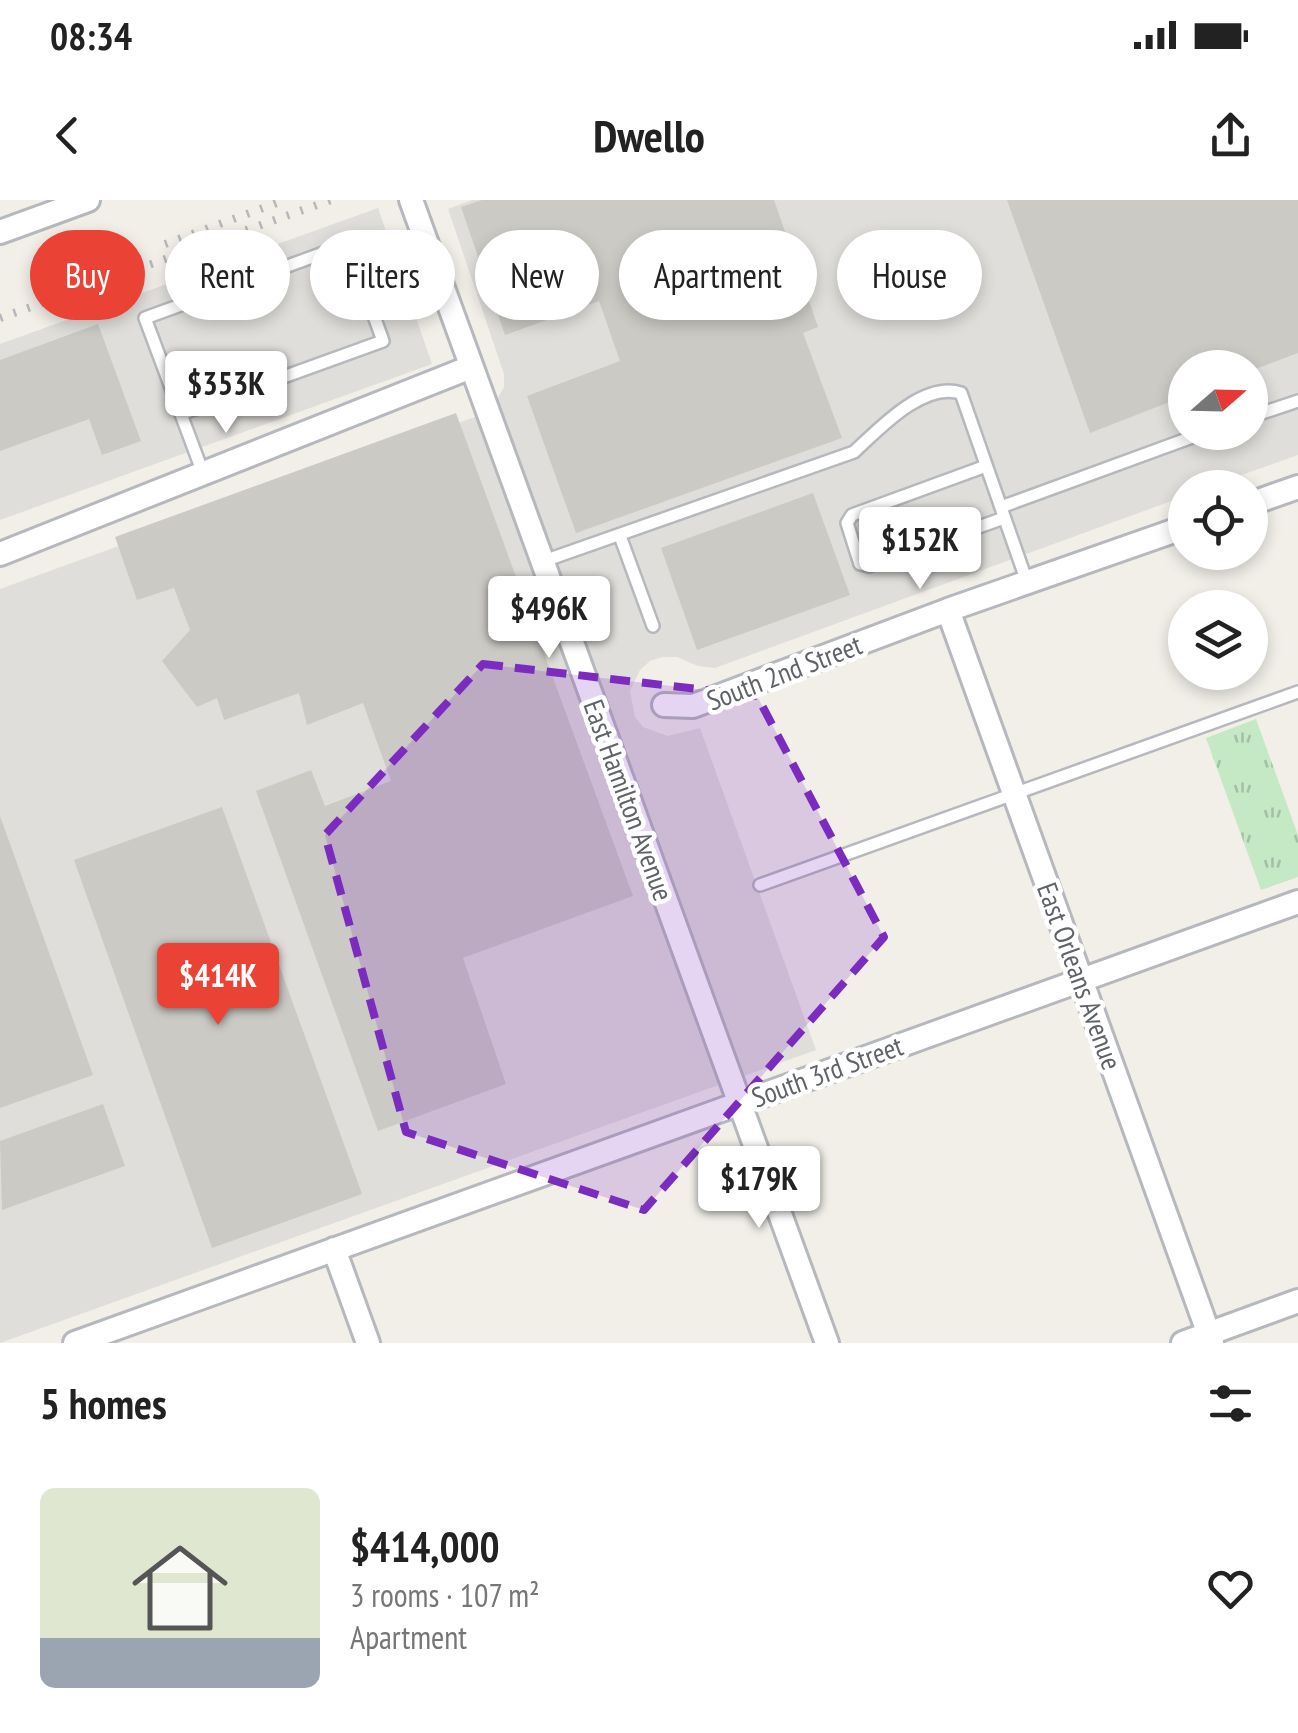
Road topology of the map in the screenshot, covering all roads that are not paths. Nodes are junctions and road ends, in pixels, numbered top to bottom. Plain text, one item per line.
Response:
1 (88, 200) edge
2 (411, 200) edge
3 (0, 232) edge
4 (471, 367) junction
5 (1298, 400) edge
6 (1268, 410) edge
7 (181, 414) junction
8 (1168, 447) edge
9 (986, 466) junction
10 (203, 474) junction
11 (1298, 487) edge
12 (1268, 498) edge
13 (1003, 512) junction
14 (1168, 533) edge
15 (620, 536) junction
16 (0, 554) edge
17 (541, 562) junction
18 (1027, 583) junction
19 (948, 610) junction
20 (653, 626) dead end
21 (1298, 692) edge
22 (664, 705) dead end
23 (1014, 794) junction
24 (760, 885) dead end
25 (1298, 902) edge
26 (1082, 980) junction
27 (741, 1102) junction
28 (334, 1249) junction
29 (1298, 1301) edge
30 (1210, 1338) edge
31 (75, 1343) edge
32 (368, 1343) edge
33 (827, 1343) edge
34 (1182, 1343) edge

1 - 3 street
2 - 4 street, East Hamilton Avenue
4 - 10 street
4 - 17 street, East Hamilton Avenue
5 - 6 lane
7 - 7 lane
7 - 10 lane
8 - 13 lane
9 - 13 lane
9 - 13 lane
9 - 15 lane
10 - 16 street
11 - 12 street
13 - 18 lane
14 - 18 street, South 2nd Street
15 - 17 lane
15 - 20 lane
17 - 27 street, East Hamilton Avenue
18 - 19 street, South 2nd Street
19 - 22 street, South 2nd Street
19 - 23 street, East Orleans Avenue
21 - 23 lane
23 - 24 lane
23 - 26 street, East Orleans Avenue
25 - 26 street, South 3rd Street
26 - 27 street, South 3rd Street
26 - 30 street, East Orleans Avenue
27 - 28 street, South 3rd Street
27 - 33 street, East Hamilton Avenue
28 - 31 street, South 3rd Street
28 - 32 street
29 - 30 street
30 - 34 street

